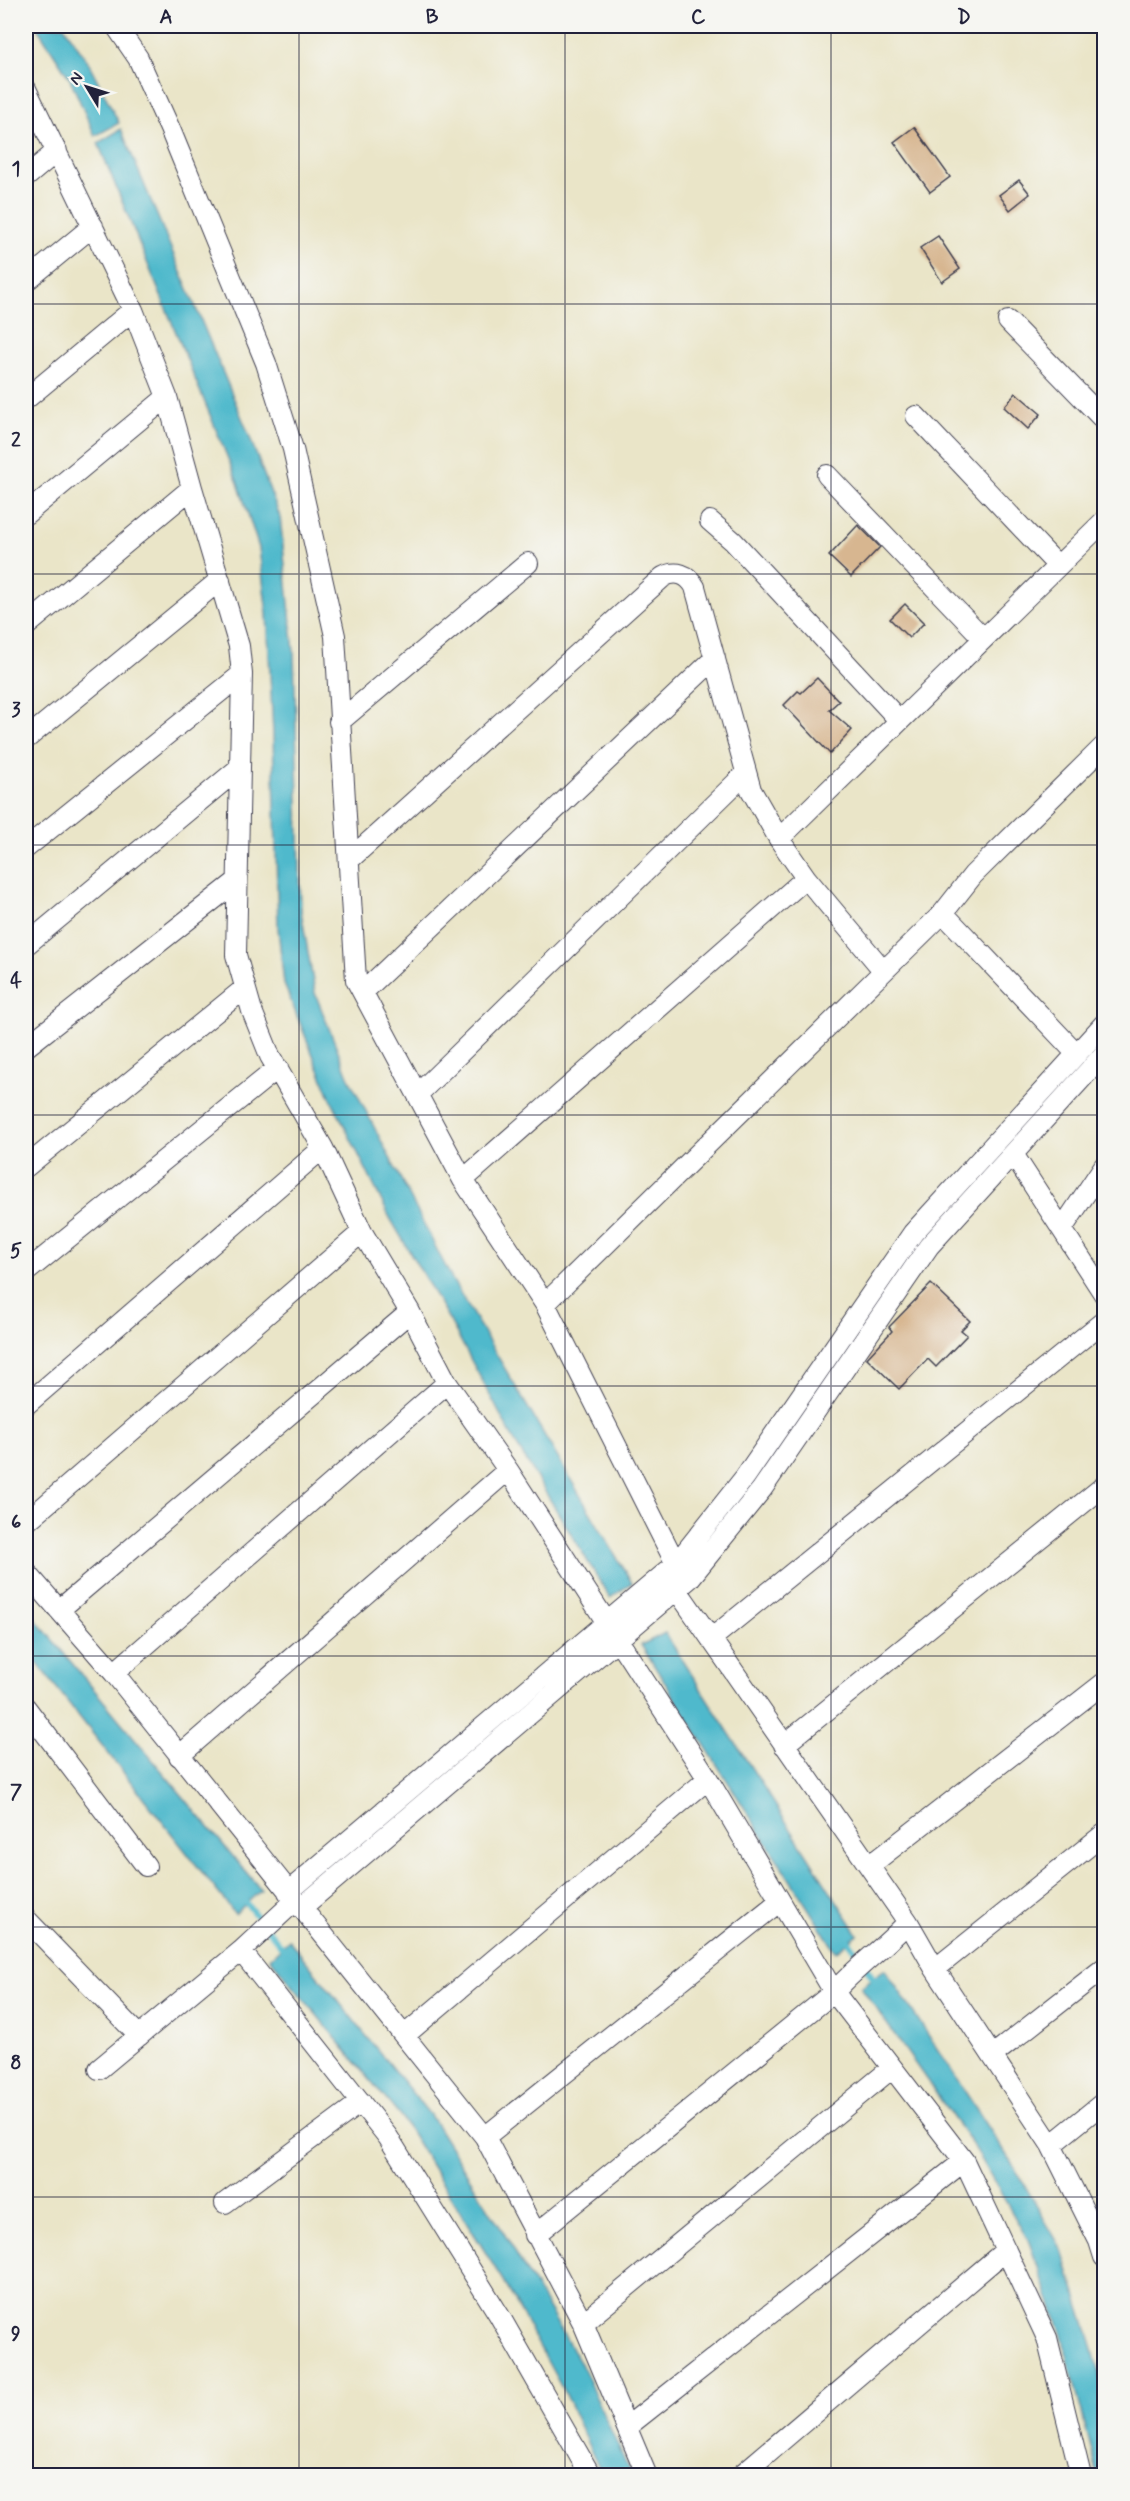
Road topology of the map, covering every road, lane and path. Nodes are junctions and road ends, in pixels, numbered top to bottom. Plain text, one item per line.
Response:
1 (116, 26) edge
2 (26, 89) edge
3 (57, 151) junction
4 (26, 177) edge
5 (93, 226) junction
6 (26, 281) edge
7 (133, 310) junction
8 (1008, 321) dead end
9 (167, 397) junction
10 (26, 399) edge
11 (916, 416) dead end
12 (1104, 420) edge
13 (827, 475) dead end
14 (192, 488) junction
15 (26, 514) edge
16 (710, 521) dead end
17 (1104, 521) edge
18 (528, 563) dead end
19 (1058, 566) junction
20 (220, 580) junction
21 (26, 626) edge
22 (983, 638) junction
23 (715, 658) junction
24 (242, 674) junction
25 (899, 720) junction
26 (339, 722) junction
27 (26, 739) edge
28 (1104, 746) edge
29 (238, 769) junction
30 (746, 773) junction
31 (779, 839) junction
32 (26, 848) edge
33 (349, 860) junction
34 (806, 878) junction
35 (237, 881) junction
36 (943, 913) junction
37 (26, 945) edge
38 (883, 970) junction
39 (245, 988) junction
40 (363, 992) junction
41 (1104, 1024) edge
42 (26, 1047) edge
43 (1077, 1054) junction
44 (1104, 1054) edge
45 (278, 1068) junction
46 (418, 1095) junction
47 (323, 1148) junction
48 (1013, 1154) junction
49 (1104, 1166) edge
50 (26, 1167) edge
51 (464, 1180) junction
52 (1062, 1229) junction
53 (362, 1232) junction
54 (26, 1272) edge
55 (1104, 1294) edge
56 (545, 1304) junction
57 (410, 1312) junction
58 (1104, 1321) edge
59 (447, 1383) junction
60 (26, 1405) edge
61 (508, 1470) junction
62 (1104, 1486) edge
63 (26, 1522) edge
64 (676, 1564) junction
65 (26, 1572) edge
66 (677, 1590) junction
67 (59, 1610) junction
68 (608, 1621) junction
69 (619, 1639) junction
70 (711, 1639) junction
71 (114, 1673) junction
72 (1104, 1683) edge
73 (26, 1708) edge
74 (784, 1745) junction
75 (179, 1756) junction
76 (708, 1779) junction
77 (1104, 1833) edge
78 (146, 1866) dead end
79 (869, 1866) junction
80 (295, 1900) junction
81 (780, 1900) junction
82 (26, 1919) edge
83 (908, 1922) junction
84 (247, 1946) junction
85 (1104, 1968) edge
86 (935, 1969) junction
87 (834, 1992) junction
88 (405, 2035) junction
89 (139, 2036) junction
90 (993, 2055) junction
91 (892, 2068) junction
92 (99, 2069) dead end
93 (361, 2102) junction
94 (1104, 2102) edge
95 (485, 2137) junction
96 (1051, 2145) junction
97 (964, 2161) junction
98 (225, 2203) dead end
99 (536, 2235) junction
100 (1103, 2245) edge
101 (1006, 2250) junction
102 (583, 2323) junction
103 (628, 2427) junction
104 (591, 2475) edge
105 (647, 2475) edge
106 (740, 2475) edge
107 (1081, 2475) edge

1 - 26 street
2 - 3 street
3 - 4 street
3 - 5 street
5 - 6 street
5 - 7 street
7 - 9 street
7 - 10 street
8 - 12 street
9 - 14 street
9 - 15 street
11 - 19 street
13 - 22 street
14 - 20 street
14 - 21 street
16 - 25 street
17 - 19 street
18 - 26 street
19 - 22 street
20 - 24 street
20 - 27 street
22 - 25 street
23 - 30 street
23 - 33 street
23 - 40 street
24 - 29 street
24 - 32 street
25 - 31 street
26 - 33 street
28 - 36 street
29 - 35 street
29 - 37 street
30 - 31 street
30 - 46 street
31 - 34 street
33 - 40 street
34 - 38 street
34 - 51 street
35 - 39 street
35 - 42 street
36 - 38 street
36 - 43 street
38 - 56 street
39 - 45 street
39 - 50 street
40 - 46 street
41 - 43 street
43 - 64 street
44 - 48 street
45 - 47 street
45 - 54 street
46 - 51 street
47 - 53 street
47 - 60 street
48 - 52 street
48 - 66 street
49 - 52 street
51 - 56 street
52 - 55 street
53 - 57 street
53 - 63 street
56 - 64 street
57 - 59 street
57 - 67 street
58 - 70 street
59 - 61 street
59 - 71 street
61 - 68 street
61 - 75 street
62 - 74 street
64 - 68 street
65 - 67 street
66 - 69 street
66 - 70 street
67 - 71 street
68 - 69 street
68 - 80 street
69 - 76 street
69 - 80 street
70 - 74 street
71 - 75 street
72 - 79 street
73 - 78 street
74 - 79 street
75 - 80 street
76 - 81 street
76 - 88 street
77 - 86 street
79 - 83 street
80 - 84 street
80 - 88 street
81 - 87 street
81 - 95 street
82 - 89 street
83 - 86 street
83 - 87 street
84 - 89 street
84 - 93 street
85 - 90 street
86 - 90 street
87 - 91 street
87 - 99 street
88 - 95 street
89 - 92 street
90 - 96 street
91 - 97 street
91 - 102 street
93 - 98 street
93 - 104 street
94 - 96 street
95 - 99 street
96 - 100 street
97 - 101 street
97 - 103 street
99 - 102 street
101 - 106 street
101 - 107 street
102 - 103 street
103 - 105 street

